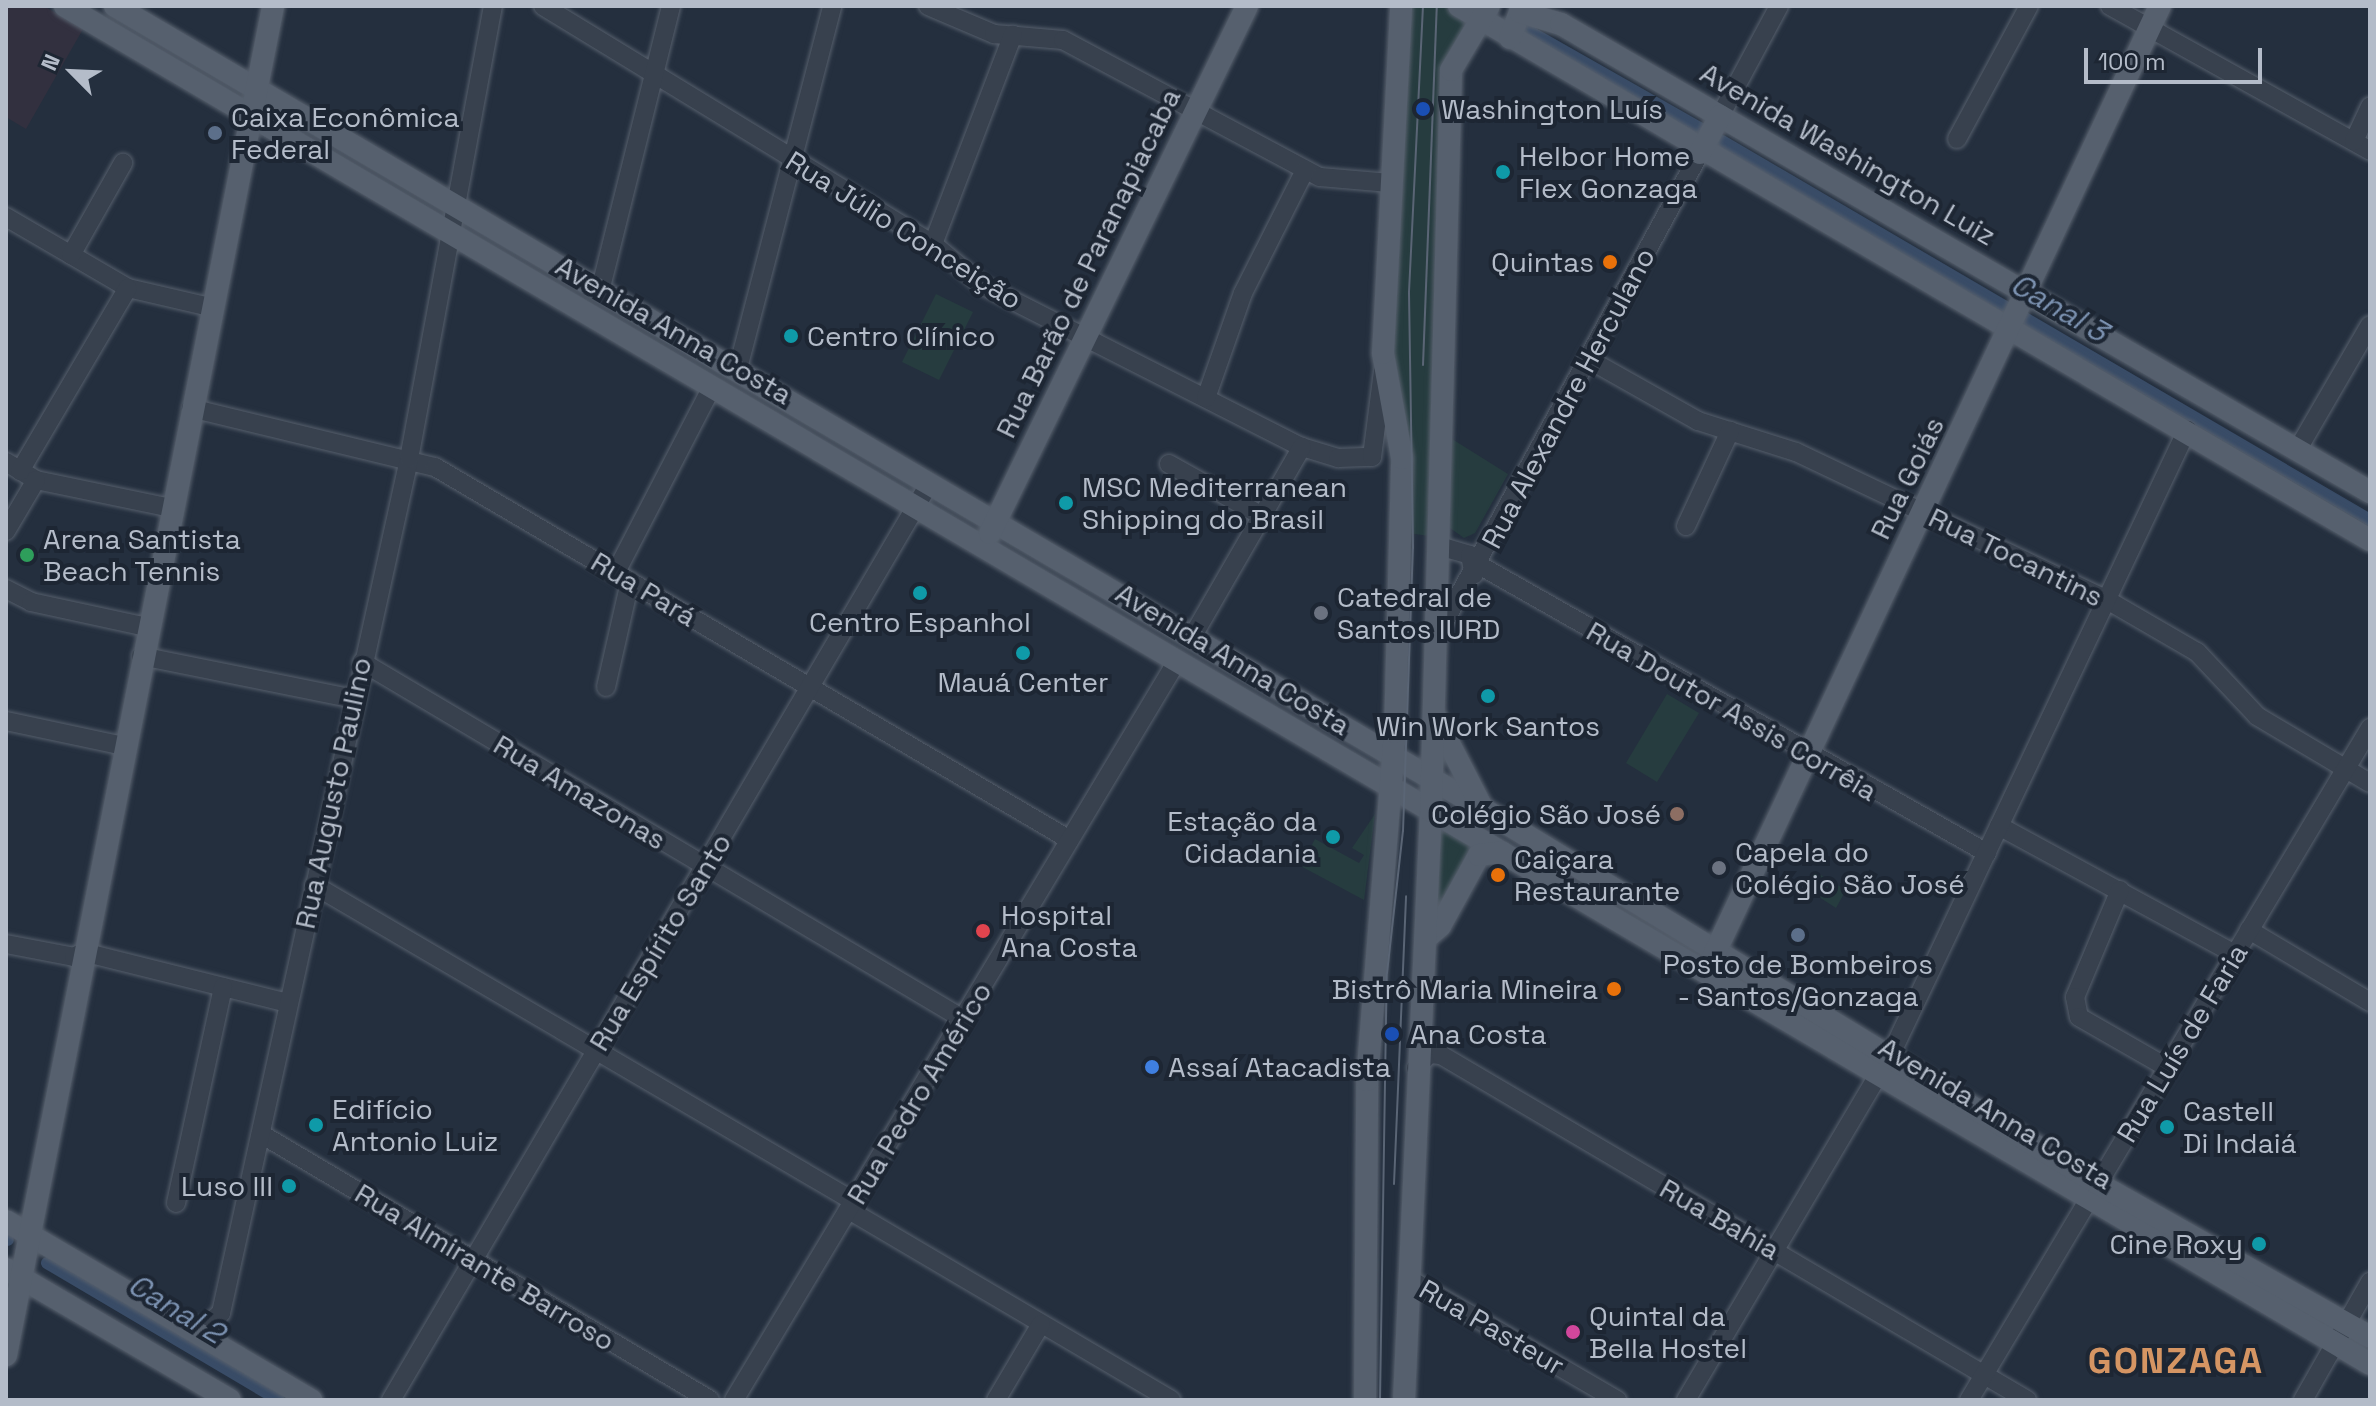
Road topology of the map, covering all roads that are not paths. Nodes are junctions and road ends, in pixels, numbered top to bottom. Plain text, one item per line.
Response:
1 (65, 6) edge
2 (115, 6) edge
3 (273, 6) edge
4 (493, 6) edge
5 (543, 6) edge
6 (671, 6) edge
7 (832, 6) edge
8 (928, 6) edge
9 (1247, 6) edge
10 (1401, 6) edge
11 (1779, 6) edge
12 (2029, 6) edge
13 (2110, 6) edge
14 (2160, 6) edge
15 (1476, 10) edge
16 (1559, 15) edge
17 (2150, 27) junction
18 (1013, 35) junction
19 (1506, 36) junction
20 (1454, 58) junction
21 (654, 73) junction
22 (251, 101) junction
23 (2370, 106) edge
24 (1194, 114) junction
25 (1710, 135) junction
26 (1957, 139) dead end
27 (2362, 146) edge
28 (792, 160) junction
29 (123, 163) dead end
30 (1305, 170) junction
31 (1390, 183) junction
32 (457, 207) junction
33 (6, 217) edge
34 (455, 236) junction
35 (933, 244) junction
36 (71, 255) junction
37 (128, 288) junction
38 (600, 291) junction
39 (210, 307) junction
40 (2020, 311) junction
41 (2370, 325) edge
42 (1084, 335) junction
43 (1588, 359) junction
44 (1383, 370) junction
45 (737, 372) junction
46 (712, 387) junction
47 (1206, 398) junction
48 (191, 408) junction
49 (2187, 430) junction
50 (1730, 431) junction
51 (1302, 447) junction
52 (2298, 449) junction
53 (409, 459) junction
54 (1169, 464) dead end
55 (21, 471) edge
56 (929, 484) junction
57 (2370, 492) edge
58 (915, 506) junction
59 (171, 508) junction
60 (1923, 513) junction
61 (1262, 516) junction
62 (995, 523) junction
63 (1686, 526) dead end
64 (6, 531) edge
65 (2370, 540) edge
66 (1439, 546) junction
67 (984, 547) junction
68 (1400, 556) junction
69 (1476, 570) junction
70 (623, 577) junction
71 (6, 589) edge
72 (2102, 597) junction
73 (147, 627) junction
74 (1191, 639) junction
75 (1434, 641) junction
76 (141, 656) junction
77 (1177, 661) junction
78 (362, 662) junction
79 (1238, 667) junction
80 (606, 687) dead end
81 (811, 687) junction
82 (354, 699) junction
83 (1396, 703) junction
84 (1432, 711) junction
85 (6, 721) edge
86 (2370, 728) edge
87 (1362, 740) junction
88 (124, 746) junction
89 (1394, 758) junction
90 (1809, 758) junction
91 (2345, 768) junction
92 (1432, 781) junction
93 (2370, 783) edge
94 (1392, 788) junction
95 (1483, 809) junction
96 (1431, 811) junction
97 (1999, 826) junction
98 (1070, 840) junction
99 (1502, 852) junction
100 (1987, 853) junction
101 (706, 866) junction
102 (314, 885) junction
103 (2120, 890) junction
104 (2249, 930) junction
105 (1425, 939) junction
106 (6, 944) edge
107 (1716, 949) junction
108 (83, 952) junction
109 (2235, 954) junction
110 (1705, 974) junction
111 (223, 987) junction
112 (2370, 1002) edge
113 (287, 1003) junction
114 (963, 1019) junction
115 (596, 1051) junction
116 (1885, 1064) junction
117 (1416, 1068) junction
118 (2168, 1068) junction
119 (261, 1134) junction
120 (2092, 1193) junction
121 (176, 1203) dead end
122 (852, 1206) junction
123 (6, 1221) edge
124 (27, 1234) junction
125 (1774, 1251) junction
126 (472, 1259) junction
127 (13, 1273) edge
128 (1409, 1279) junction
129 (2370, 1282) edge
130 (1370, 1298) junction
131 (1041, 1324) junction
132 (2346, 1324) junction
133 (188, 1326) junction
134 (2370, 1337) edge
135 (2334, 1344) junction
136 (6, 1355) edge
137 (2370, 1364) edge
138 (1986, 1375) junction
139 (230, 1400) edge
140 (311, 1400) edge
141 (391, 1400) edge
142 (710, 1400) edge
143 (734, 1400) edge
144 (996, 1400) edge
145 (1171, 1400) edge
146 (1365, 1400) edge
147 (1404, 1400) edge
148 (1617, 1400) edge
149 (1686, 1400) edge
150 (1969, 1400) edge
151 (2027, 1400) edge
152 (2303, 1400) edge

1 - 22 main road, Avenida Anna Costa
2 - 22 main road, Avenida Anna Costa
3 - 22 main road
4 - 32 street, Rua Augusto Paulino
5 - 21 street, Rua Júlio Conceição
6 - 21 street
7 - 28 street
8 - 18 street
9 - 24 main road, Rua Barão de Paranapiacaba
10 - 31 main road
11 - 25 street, Rua Alexandre Herculano
12 - 26 street
13 - 17 street
14 - 17 main road, Rua Goiás
15 - 19 main road, Avenida Washington Luiz
15 - 20 main road
16 - 19 main road, Avenida Washington Luiz
16 - 25 main road, Avenida Washington Luiz
17 - 27 street
17 - 40 main road, Rua Goiás
18 - 24 street
18 - 35 street
19 - 20 main road
19 - 25 main road, Avenida Washington Luiz
20 - 66 main road
21 - 28 street, Rua Júlio Conceição
21 - 38 street
22 - 32 main road, Avenida Anna Costa
22 - 34 main road, Avenida Anna Costa
22 - 39 main road
23 - 27 street
24 - 30 street
24 - 42 main road, Rua Barão de Paranapiacaba
25 - 40 main road, Avenida Washington Luiz
25 - 40 main road, Avenida Washington Luiz
25 - 43 street, Rua Alexandre Herculano
28 - 35 street, Rua Júlio Conceição
28 - 45 street
29 - 36 street
30 - 31 street
30 - 47 street
31 - 44 main road
32 - 34 street, Rua Augusto Paulino
32 - 38 main road, Avenida Anna Costa
33 - 36 street
34 - 46 main road, Avenida Anna Costa
34 - 53 street, Rua Augusto Paulino
35 - 42 street, Rua Júlio Conceição
36 - 37 street
37 - 39 street
37 - 55 street
38 - 45 main road, Avenida Anna Costa
39 - 48 main road
40 - 49 main road, Avenida Washington Luiz
40 - 52 main road, Avenida Washington Luiz
40 - 60 main road, Rua Goiás
41 - 52 street
42 - 47 street, Rua Júlio Conceição
42 - 62 main road, Rua Barão de Paranapiacaba
43 - 50 street, Rua Tocantins
43 - 69 street, Rua Alexandre Herculano
44 - 51 street, Rua Júlio Conceição
44 - 68 main road
45 - 56 main road, Avenida Anna Costa
46 - 58 main road, Avenida Anna Costa
46 - 70 street
47 - 51 street, Rua Júlio Conceição
48 - 53 street, Rua Pará
48 - 59 main road
49 - 65 main road, Avenida Washington Luiz
49 - 72 street
50 - 60 street, Rua Tocantins
50 - 63 street
51 - 61 street
52 - 57 main road, Avenida Washington Luiz
53 - 70 street, Rua Pará
53 - 78 street, Rua Augusto Paulino
54 - 61 street
55 - 59 street
55 - 64 street
56 - 58 street, Rua Espírito Santo
56 - 62 main road, Avenida Anna Costa
58 - 67 main road, Avenida Anna Costa
58 - 81 street, Rua Espírito Santo
59 - 73 main road
60 - 72 street, Rua Tocantins
60 - 90 main road, Rua Goiás
61 - 74 street
62 - 67 main road, Rua Barão de Paranapiacaba
62 - 74 main road, Avenida Anna Costa
66 - 68 main road
66 - 69 street, Rua Doutor Assis Corrêia
66 - 75 main road
67 - 77 main road, Avenida Anna Costa
68 - 83 main road
69 - 75 street, Rua Alexandre Herculano
69 - 90 street, Rua Doutor Assis Corrêia
70 - 80 street
70 - 81 street, Rua Pará
71 - 73 street
72 - 91 street, Rua Tocantins
72 - 97 street
73 - 76 main road
74 - 79 main road, Avenida Anna Costa
75 - 84 main road
76 - 82 street
76 - 88 main road
77 - 79 main road
77 - 94 main road, Avenida Anna Costa
77 - 98 street, Rua Pedro Américo
78 - 82 street, Rua Augusto Paulino
78 - 101 street, Rua Amazonas
79 - 87 main road, Avenida Anna Costa
81 - 98 street, Rua Pará
81 - 101 street, Rua Espírito Santo
82 - 102 street, Rua Augusto Paulino
83 - 87 main road
83 - 89 main road
84 - 92 main road
84 - 95 main road
85 - 88 street
86 - 91 street, Rua Luís de Faria
87 - 89 main road, Avenida Anna Costa
88 - 108 main road
89 - 92 main road, Avenida Anna Costa
89 - 94 main road
90 - 100 street, Rua Doutor Assis Corrêia
90 - 107 main road, Rua Goiás
91 - 93 street, Rua Tocantins
91 - 104 street, Rua Luís de Faria
92 - 95 main road, Avenida Anna Costa
92 - 96 main road
94 - 96 main road, Avenida Anna Costa
94 - 130 main road
95 - 107 main road, Avenida Anna Costa
96 - 99 main road, Avenida Anna Costa
96 - 105 main road
97 - 100 street
97 - 103 street
98 - 114 street, Rua Pedro Américo
99 - 105 main road
99 - 110 main road, Avenida Anna Costa
100 - 116 street
101 - 114 street, Rua Amazonas
101 - 115 street, Rua Espírito Santo
102 - 113 street, Rua Augusto Paulino
102 - 115 street
103 - 109 street
103 - 118 street
104 - 109 street, Rua Luís de Faria
104 - 112 street
105 - 117 main road
106 - 108 street
107 - 110 main road, Rua Goiás
107 - 116 main road, Avenida Anna Costa
108 - 111 street
108 - 124 main road
109 - 118 street, Rua Luís de Faria
110 - 116 main road, Avenida Anna Costa
111 - 113 street
111 - 121 street
113 - 119 street, Rua Augusto Paulino
114 - 122 street, Rua Pedro Américo
115 - 122 street
115 - 126 street, Rua Espírito Santo
116 - 120 main road, Avenida Anna Costa
116 - 125 street
117 - 125 street, Rua Bahia
117 - 128 main road
118 - 120 street, Rua Luís de Faria
119 - 126 street, Rua Almirante Barroso
119 - 133 street, Rua Augusto Paulino
120 - 132 main road, Avenida Anna Costa
120 - 135 main road, Avenida Anna Costa
120 - 138 street, Rua Luís de Faria
122 - 131 street
122 - 143 street, Rua Pedro Américo
123 - 124 main road
124 - 127 main road
124 - 133 main road
125 - 138 street, Rua Bahia
125 - 149 street
126 - 141 street, Rua Espírito Santo
126 - 142 street, Rua Almirante Barroso
127 - 136 main road
127 - 139 main road
128 - 130 main road
128 - 147 main road
128 - 148 street, Rua Pasteur
129 - 132 street
130 - 146 main road
131 - 144 street
131 - 145 street
132 - 134 main road, Avenida Anna Costa
132 - 135 street
133 - 140 main road
135 - 137 main road, Avenida Anna Costa
135 - 152 street
138 - 150 street, Rua Luís de Faria
138 - 151 street, Rua Bahia

